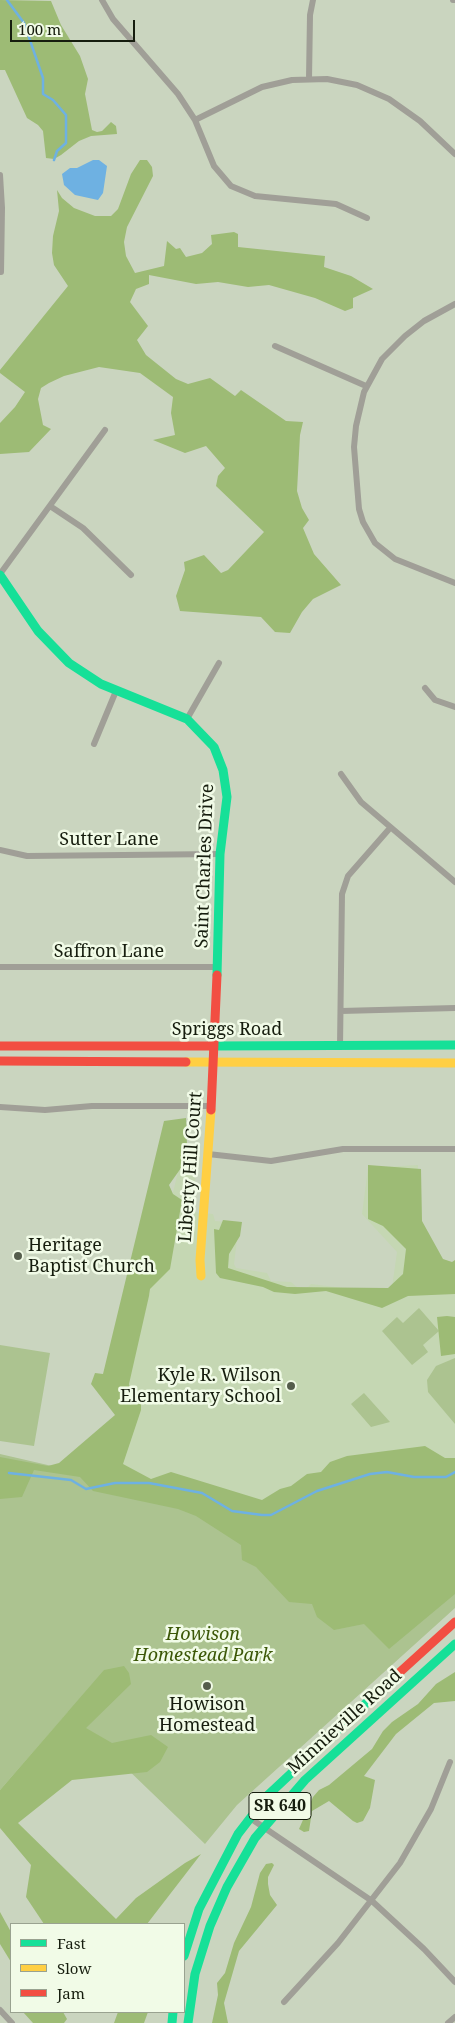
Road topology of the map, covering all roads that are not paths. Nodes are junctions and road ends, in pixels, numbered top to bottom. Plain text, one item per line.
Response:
1 (102, 0) edge
2 (313, 0) edge
3 (310, 78) junction
4 (195, 120) junction
5 (455, 154) edge
6 (0, 175) edge
7 (367, 218) dead end
8 (2, 272) dead end
9 (455, 304) edge
10 (275, 346) dead end
11 (366, 386) junction
12 (105, 430) dead end
13 (50, 506) junction
14 (0, 574) edge
15 (131, 575) dead end
16 (455, 583) edge
17 (218, 663) dead end
18 (426, 688) dead end
19 (116, 692) junction
20 (455, 707) edge
21 (187, 719) junction
22 (94, 744) dead end
23 (340, 774) dead end
24 (390, 828) junction
25 (0, 850) edge
26 (220, 854) junction
27 (455, 882) edge
28 (0, 967) edge
29 (218, 967) junction
30 (455, 1008) edge
31 (341, 1011) junction
32 (455, 1045) edge
33 (0, 1046) edge
34 (215, 1046) junction
35 (340, 1046) junction
36 (0, 1061) edge
37 (215, 1061) junction
38 (455, 1063) edge
39 (212, 1106) junction
40 (0, 1107) edge
41 (455, 1149) edge
42 (208, 1154) junction
43 (201, 1276) dead end
44 (455, 1622) edge
45 (455, 1644) edge
46 (450, 1762) dead end
47 (250, 1818) junction
48 (263, 1827) junction
49 (372, 1901) junction
50 (185, 1953) edge
51 (455, 1982) edge
52 (284, 2002) dead end
53 (0, 2010) edge
54 (455, 2017) edge
55 (12, 2023) edge
56 (188, 2023) edge
57 (448, 2023) edge

1 - 4 street
2 - 3 street
3 - 4 street
3 - 5 street
4 - 7 street
6 - 8 street
9 - 11 street
10 - 11 street
11 - 16 street
12 - 13 street
13 - 14 street
13 - 15 street
14 - 19 main road, Saint Charles Drive
17 - 21 street
18 - 20 street
19 - 21 main road, Saint Charles Drive
19 - 22 street
21 - 26 main road, Saint Charles Drive
23 - 24 street
24 - 27 street
24 - 31 street
25 - 26 street, Sutter Lane
26 - 29 main road, Saint Charles Drive
28 - 29 street, Saffron Lane
29 - 34 main road, Saint Charles Drive
30 - 31 street
31 - 35 street
32 - 35 main road, Spriggs Road
33 - 34 main road, Spriggs Road
34 - 35 main road, Spriggs Road
34 - 37 main road, Saint Charles Drive
36 - 37 main road, Spriggs Road
37 - 38 main road, Spriggs Road
37 - 39 main road, Liberty Hill Court
39 - 40 street
39 - 42 main road, Liberty Hill Court
41 - 42 street
42 - 43 main road, Liberty Hill Court
44 - 47 main road, Minnieville Road / SR 640
45 - 48 main road, Minnieville Road / SR 640
46 - 49 street
47 - 48 street
47 - 50 main road, Minnieville Road / SR 640
48 - 49 street
48 - 56 main road, Minnieville Road / SR 640
49 - 51 street
49 - 52 street
53 - 55 street
54 - 57 street

